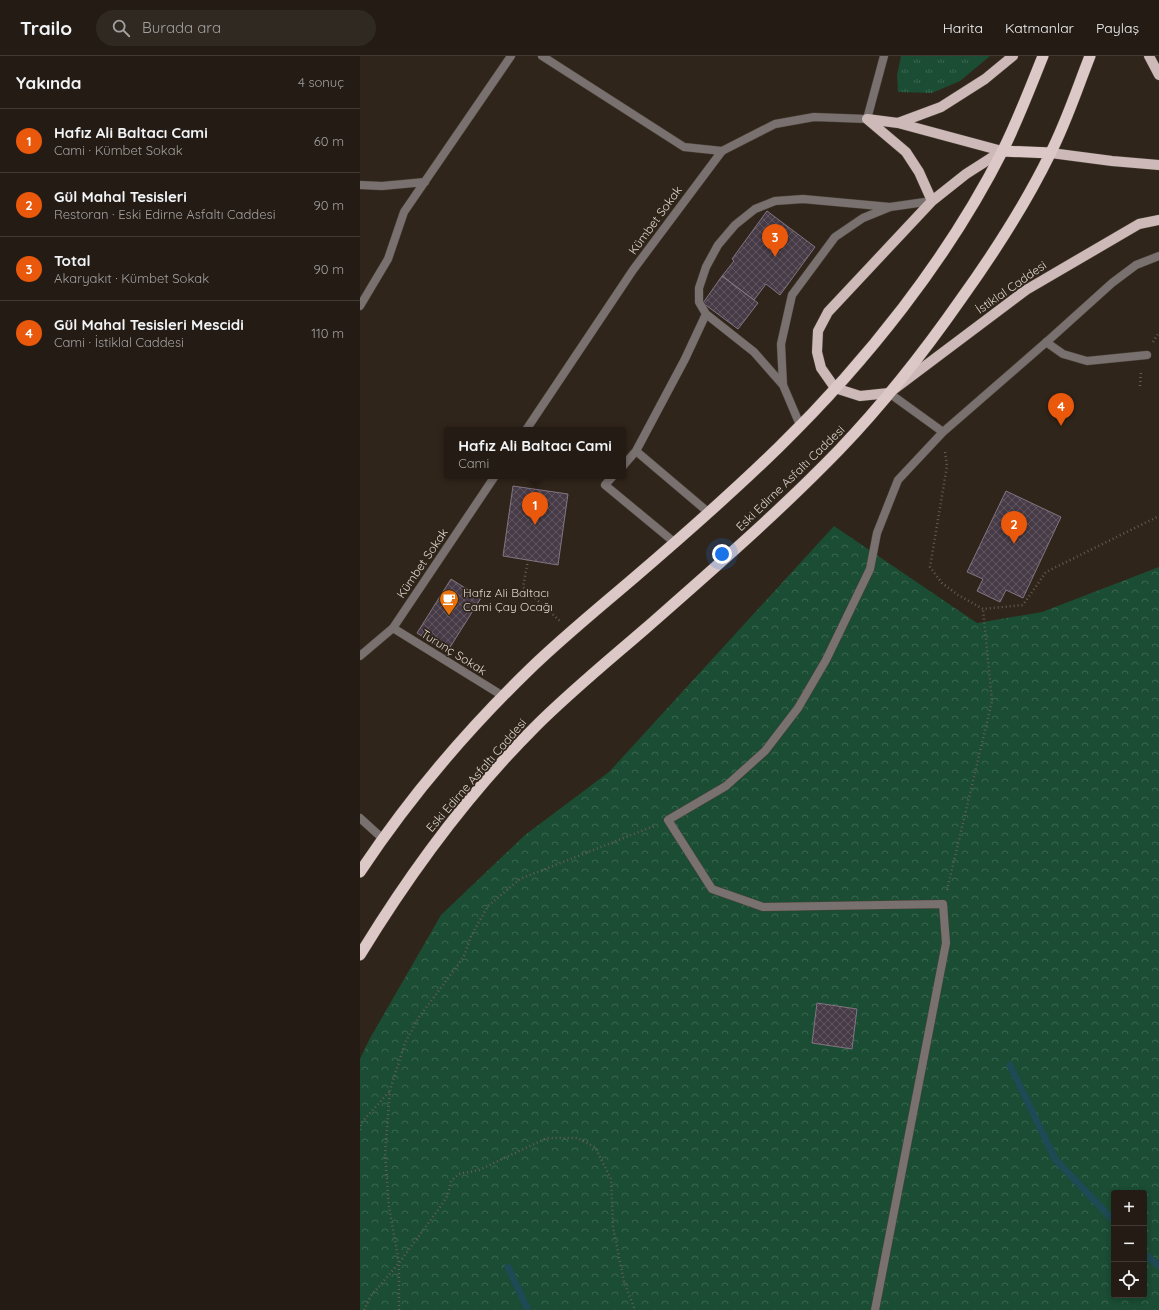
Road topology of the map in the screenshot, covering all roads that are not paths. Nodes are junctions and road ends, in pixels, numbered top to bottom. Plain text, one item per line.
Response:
1 (511, 56) edge
2 (542, 56) edge
3 (884, 56) edge
4 (1013, 56) edge
5 (1042, 56) edge
6 (1090, 56) edge
7 (1149, 56) edge
8 (1159, 75) edge
9 (867, 119) junction
10 (898, 123) junction
11 (722, 151) junction
12 (1002, 151) junction
13 (1051, 153) junction
14 (1159, 165) edge
15 (425, 182) junction
16 (360, 185) edge
17 (932, 201) junction
18 (890, 207) junction
19 (1159, 220) edge
20 (1159, 256) edge
21 (360, 306) edge
22 (706, 314) junction
23 (1046, 342) junction
24 (1147, 355) dead end
25 (783, 385) junction
26 (835, 388) junction
27 (889, 393) junction
28 (800, 426) junction
29 (528, 427) edge
30 (943, 432) junction
31 (636, 451) junction
32 (626, 463) edge
33 (493, 479) edge
34 (610, 479) edge
35 (708, 512) junction
36 (674, 542) junction
37 (393, 628) junction
38 (360, 656) edge
39 (503, 696) junction
40 (360, 818) edge
41 (382, 838) junction
42 (360, 872) edge
43 (360, 955) edge
44 (875, 1310) edge

1 - 15 street
2 - 11 street
3 - 9 street
4 - 10 main road
5 - 12 highway
6 - 13 highway, Eski Edirne Asfaltı Caddesi
7 - 8 main road
9 - 10 main road
9 - 11 street, Kümbet Sokak
9 - 17 main road
10 - 12 main road
11 - 29 street, Kümbet Sokak
12 - 13 highway
12 - 17 main road
12 - 26 highway
13 - 14 main road
13 - 27 highway, Eski Edirne Asfaltı Caddesi
15 - 16 street
15 - 21 street
17 - 18 street
17 - 26 main road
18 - 22 street
18 - 25 street
19 - 27 main road, İstiklal Caddesi
20 - 23 street
22 - 25 street
22 - 31 street
23 - 24 street
23 - 30 street
25 - 28 street
26 - 27 main road
26 - 28 highway
27 - 30 street
27 - 43 highway, Eski Edirne Asfaltı Caddesi
28 - 35 highway
30 - 44 street
31 - 32 street
31 - 35 street
33 - 37 street, Kümbet Sokak
34 - 36 street
35 - 36 highway
36 - 39 highway
37 - 38 street, Kümbet Sokak
37 - 39 street, Turunç Sokak
39 - 41 highway
40 - 41 street
41 - 42 highway

